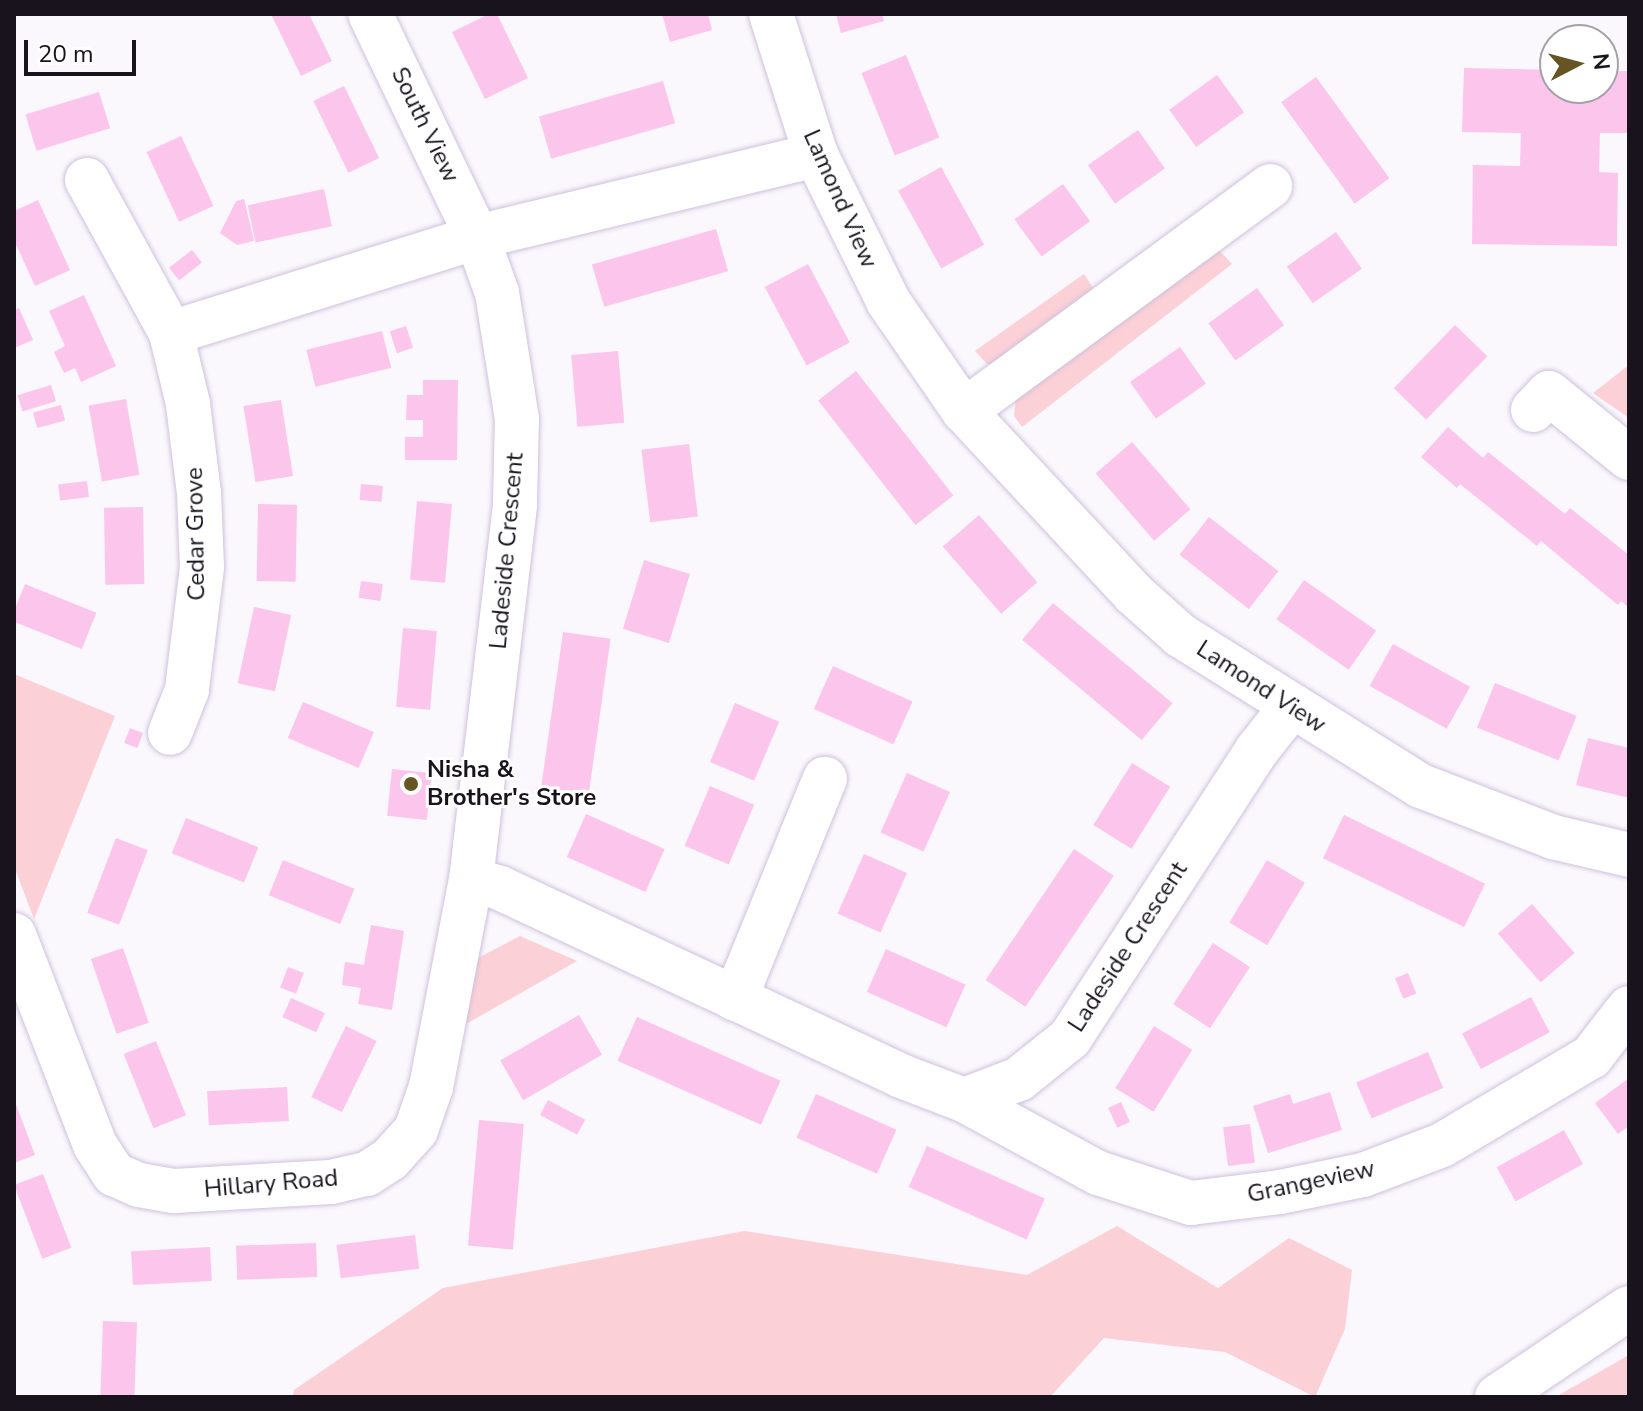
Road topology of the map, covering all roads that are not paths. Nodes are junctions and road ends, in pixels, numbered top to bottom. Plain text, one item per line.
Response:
1 (370, 14) edge
2 (771, 14) edge
3 (816, 155) junction
4 (87, 180) dead end
5 (1270, 186) dead end
6 (477, 237) junction
7 (171, 333) junction
8 (1533, 410) dead end
9 (964, 411) junction
10 (1629, 458) edge
11 (1291, 707) junction
12 (174, 718) dead end
13 (825, 779) dead end
14 (1629, 855) edge
15 (471, 880) junction
16 (14, 935) edge
17 (735, 999) junction
18 (1629, 1008) edge
19 (964, 1100) junction
20 (1629, 1308) edge
21 (1504, 1395) edge

1 - 6 street, South View
2 - 3 street, Lamond View
3 - 6 street
3 - 9 street, Lamond View
4 - 7 street, Cedar Grove
5 - 9 street
6 - 7 street
6 - 15 street, Ladeside Crescent
7 - 12 street, Cedar Grove
8 - 10 street
9 - 11 street, Lamond View
11 - 14 street, Lamond View
11 - 19 street, Ladeside Crescent
13 - 17 street
15 - 16 street, Hillary Road
15 - 17 street
17 - 19 street
18 - 19 street, Grangeview
20 - 21 street

